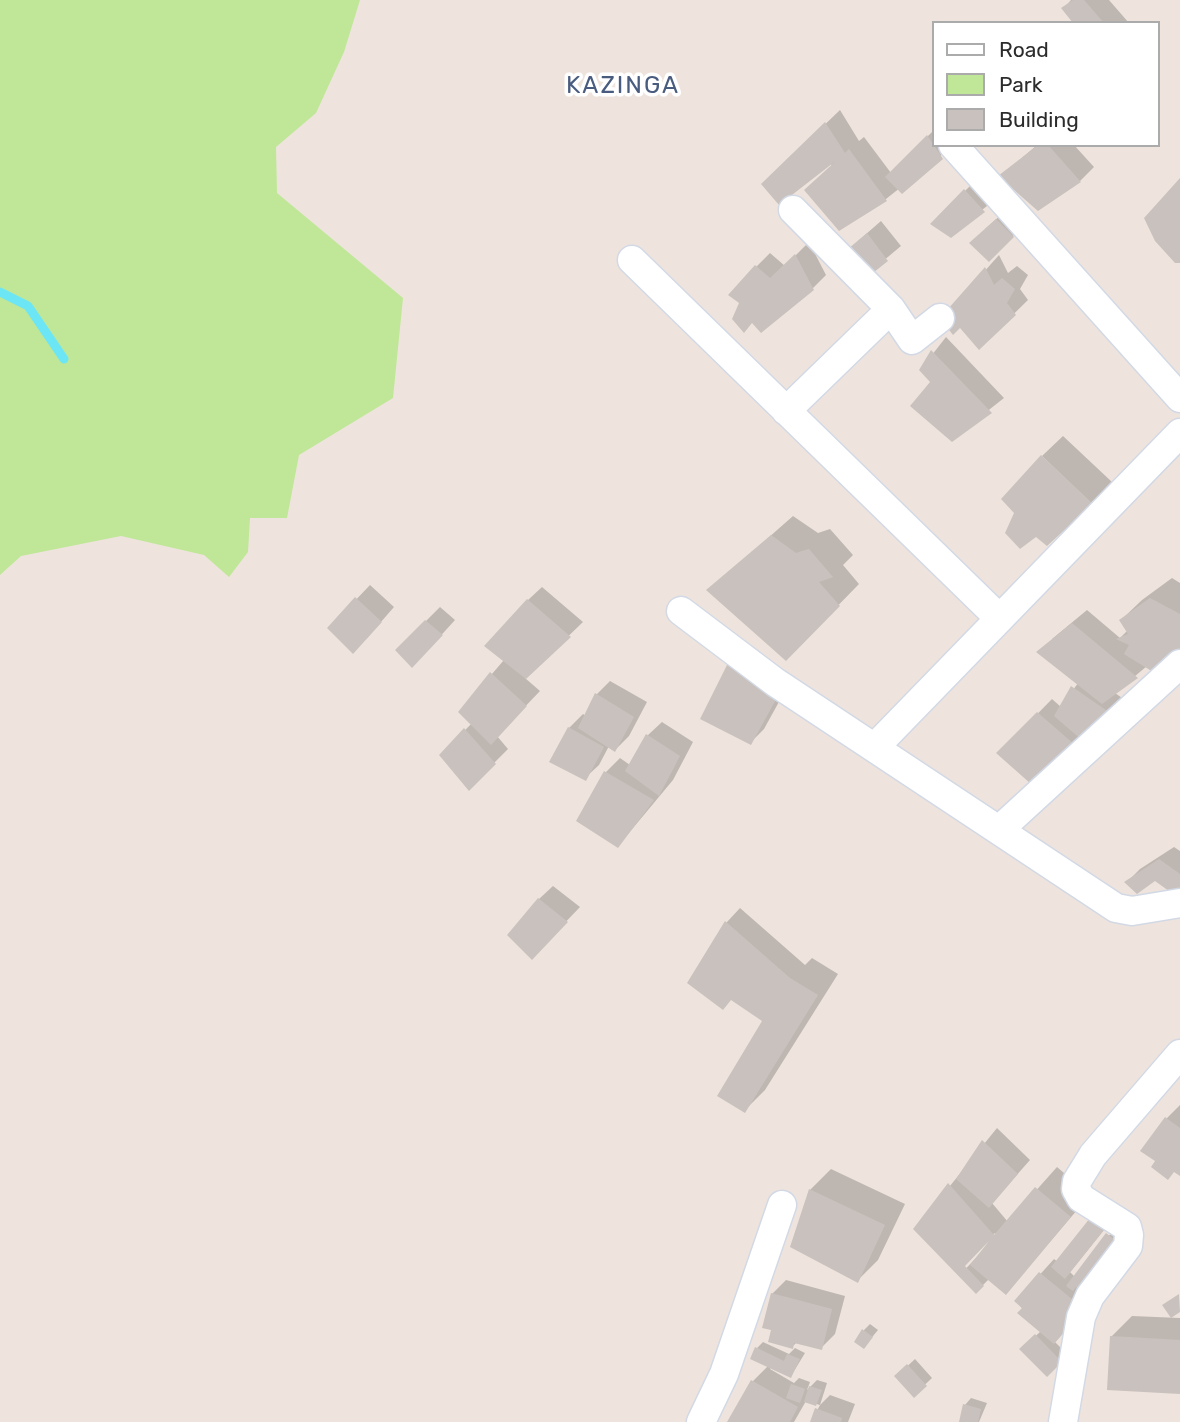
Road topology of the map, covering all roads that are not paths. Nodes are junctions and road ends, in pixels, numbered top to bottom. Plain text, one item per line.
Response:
1 (955, 147) edge
2 (793, 210) dead end
3 (632, 260) dead end
4 (940, 318) dead end
5 (899, 320) junction
6 (931, 349) dead end
7 (1180, 398) edge
8 (786, 411) junction
9 (1180, 433) edge
10 (681, 611) dead end
11 (999, 618) junction
12 (1180, 664) edge
13 (875, 747) junction
14 (1000, 829) junction
15 (1180, 903) edge
16 (1180, 1054) edge
17 (782, 1205) dead end
18 (701, 1422) edge
19 (1063, 1422) edge

1 - 7 street
2 - 5 street
3 - 8 street
4 - 5 street
5 - 6 street
5 - 8 street
8 - 11 street
9 - 11 street
10 - 13 street
11 - 13 street
12 - 14 street
13 - 14 street
14 - 15 street
16 - 19 street
17 - 18 street

